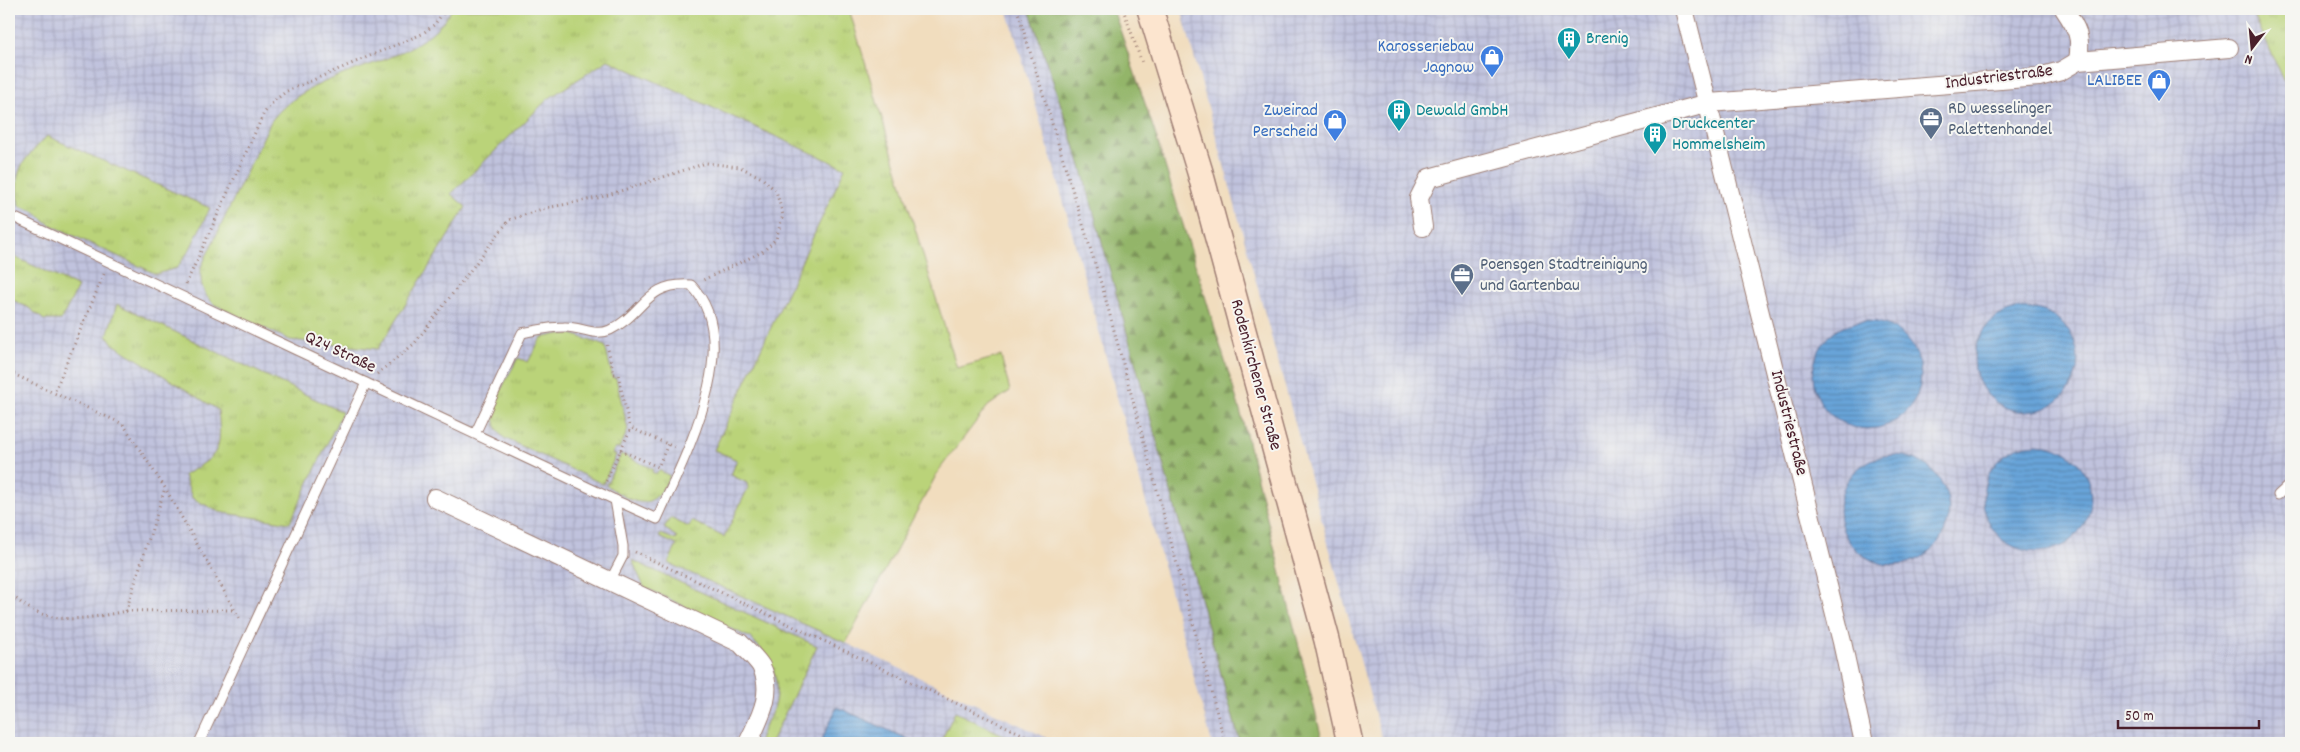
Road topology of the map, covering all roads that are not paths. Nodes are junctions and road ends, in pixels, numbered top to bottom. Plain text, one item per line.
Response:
1 (1150, 9) edge
2 (1684, 9) edge
3 (2064, 9) edge
4 (2229, 48) dead end
5 (2078, 61) junction
6 (1708, 102) junction
7 (9, 215) edge
8 (1423, 227) dead end
9 (366, 383) junction
10 (475, 434) junction
11 (2291, 483) edge
12 (2278, 495) dead end
13 (434, 498) dead end
14 (614, 500) junction
15 (610, 581) junction
16 (200, 743) edge
17 (748, 743) edge
18 (1350, 743) edge
19 (1864, 743) edge

1 - 18 main road, Rodenkirchener Straße
2 - 6 street, Industriestraße
3 - 5 street
4 - 5 street, Industriestraße
5 - 6 street, Industriestraße
6 - 8 street, Industriestraße
6 - 19 street, Industriestraße
7 - 9 lane, Q24 Straße
9 - 10 lane, Q24 Straße
9 - 16 lane
10 - 14 lane, Q24 Straße
10 - 14 lane, Q24 Straße
11 - 12 lane
13 - 15 street
14 - 15 lane
15 - 17 street

